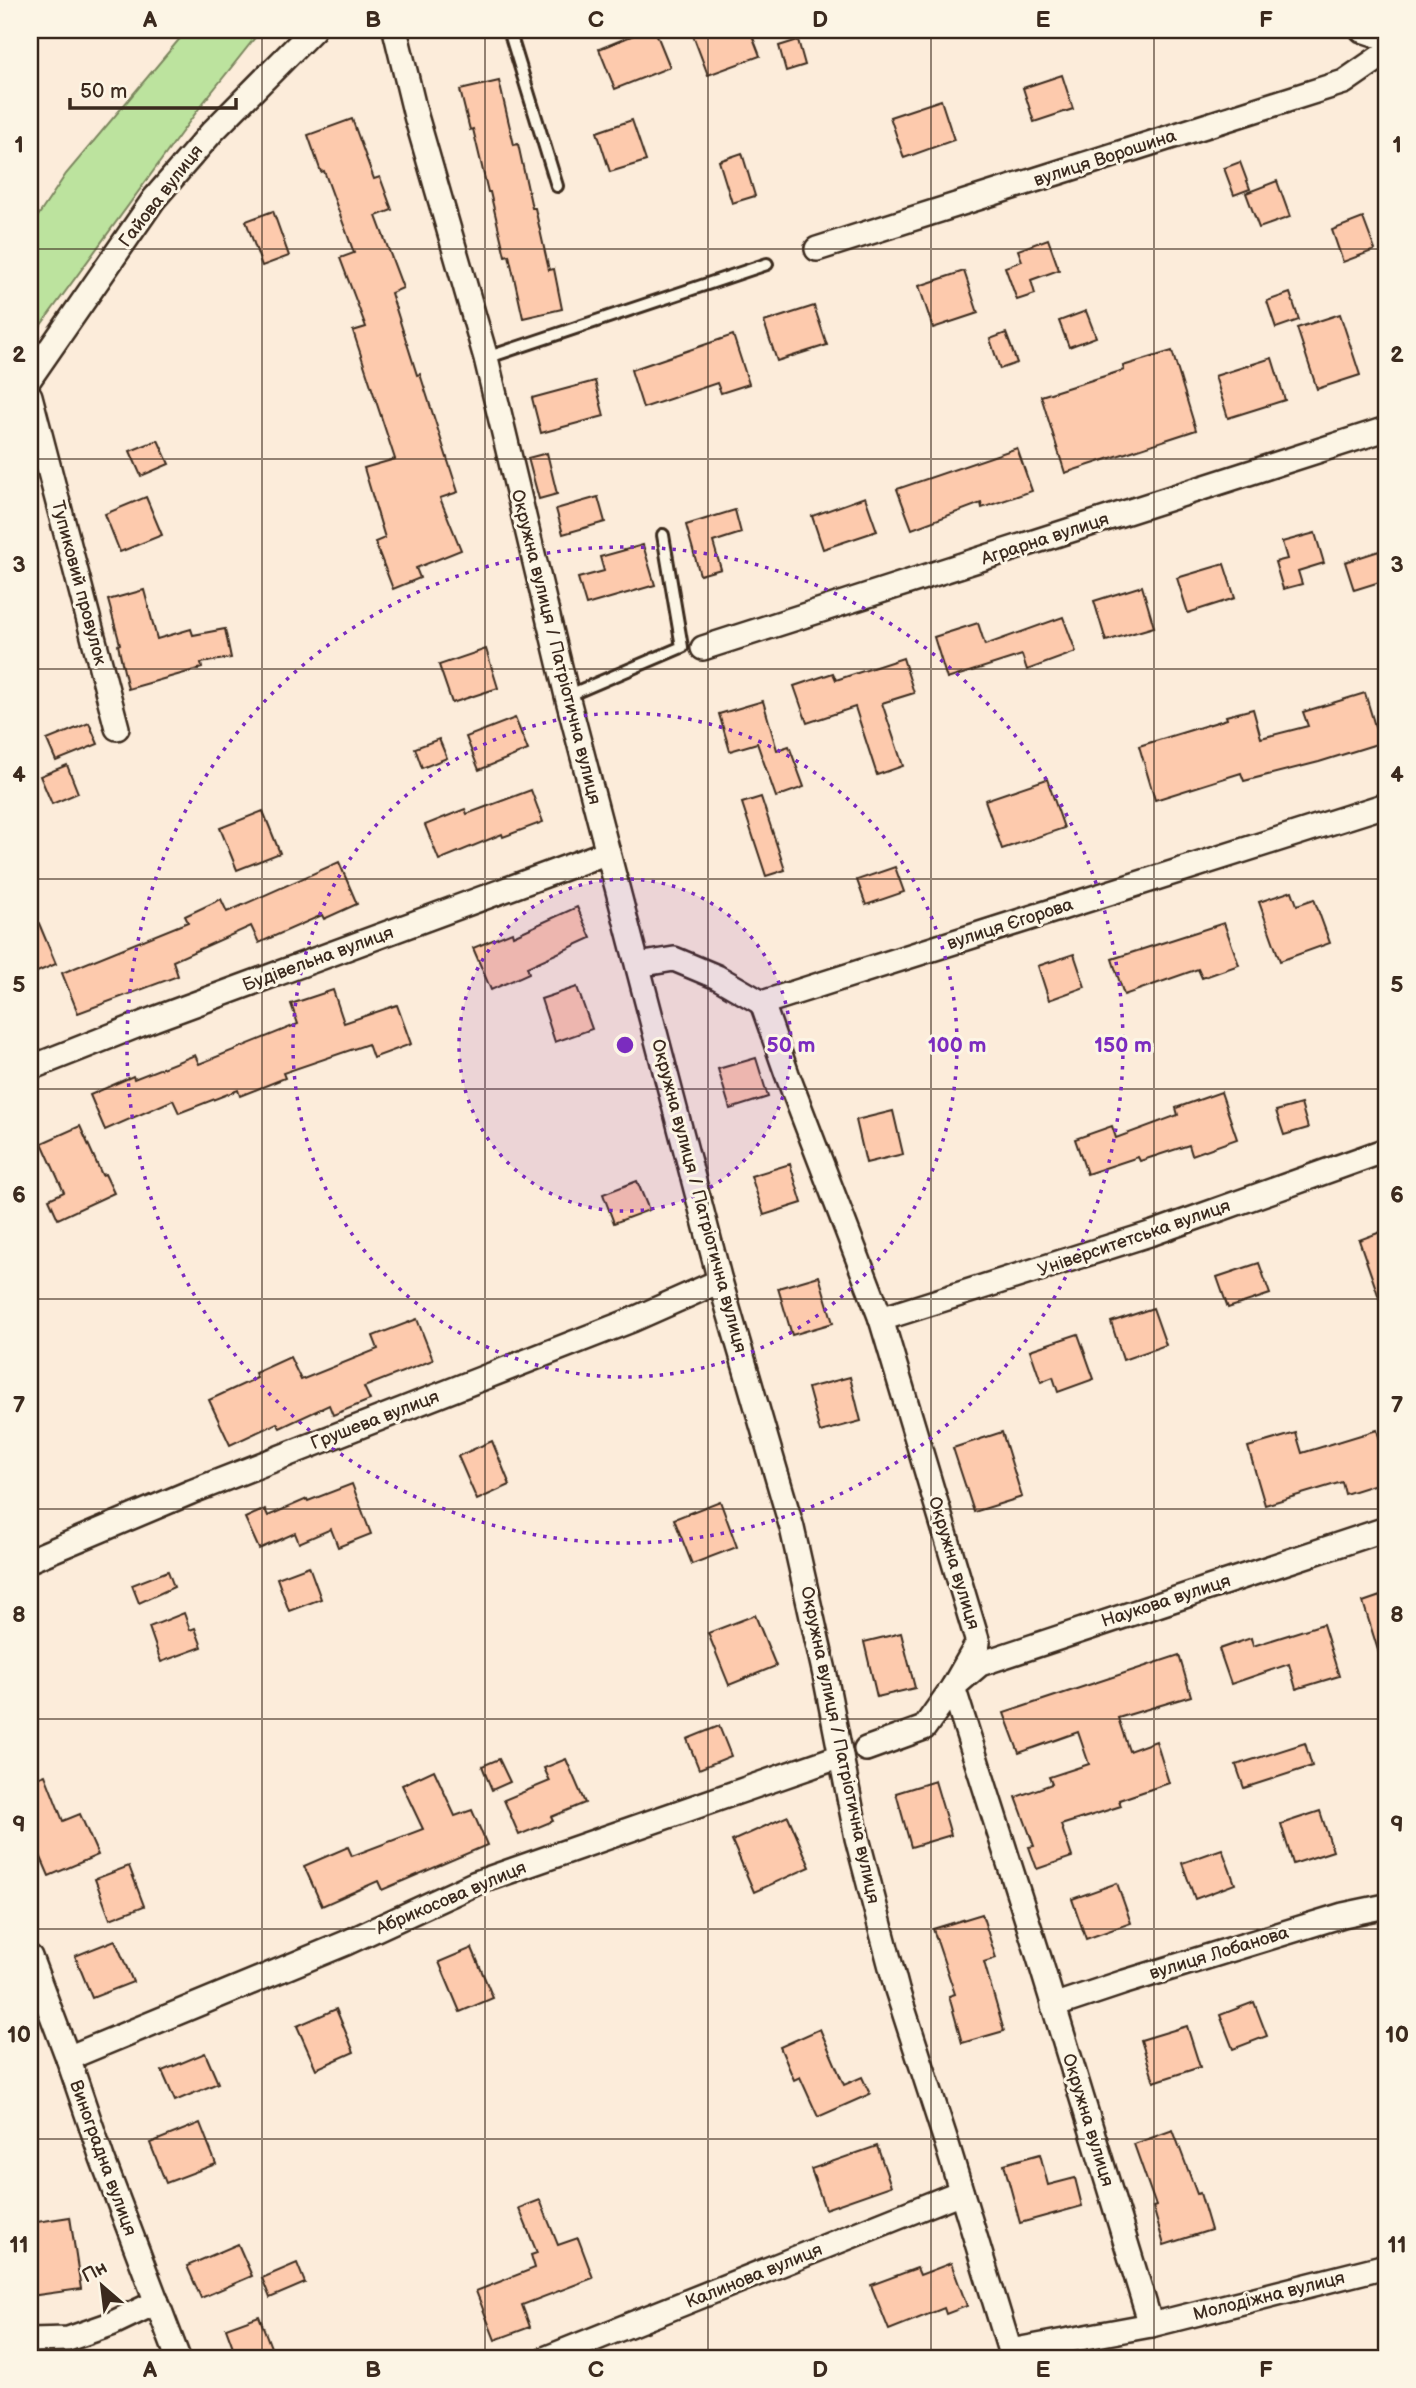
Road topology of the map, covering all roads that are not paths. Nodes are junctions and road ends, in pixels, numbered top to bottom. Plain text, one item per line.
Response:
1 (313, 30) edge
2 (395, 30) edge
3 (509, 30) edge
4 (1362, 30) edge
5 (1386, 38) edge
6 (1386, 53) edge
7 (557, 186) dead end
8 (817, 249) dead end
9 (767, 264) dead end
10 (486, 358) junction
11 (30, 378) edge
12 (30, 396) edge
13 (1386, 429) edge
14 (663, 535) dead end
15 (703, 648) dead end
16 (566, 696) junction
17 (117, 728) dead end
18 (1386, 805) edge
19 (608, 852) junction
20 (638, 964) junction
21 (762, 1003) junction
22 (30, 1068) edge
23 (1386, 1150) edge
24 (720, 1281) junction
25 (881, 1318) junction
26 (1386, 1529) edge
27 (30, 1560) edge
28 (953, 1687) junction
29 (866, 1749) dead end
30 (841, 1756) junction
31 (1386, 1906) edge
32 (30, 1957) edge
33 (1054, 2006) junction
34 (68, 2058) junction
35 (961, 2192) junction
36 (1386, 2266) edge
37 (157, 2302) junction
38 (1151, 2325) junction
39 (30, 2340) edge
40 (1011, 2355) edge
41 (178, 2358) edge
42 (547, 2358) edge

1 - 11 street, Гайова вулиця
2 - 10 street, Окружна вулиця / Патріотична вулиця
3 - 7 lane
4 - 5 street
6 - 8 street, вулиця Ворошина
9 - 10 lane
10 - 16 street, Окружна вулиця / Патріотична вулиця
12 - 17 street, Тупиковий провулок
13 - 15 street, Аграрна вулиця
14 - 16 lane
16 - 19 street, Окружна вулиця / Патріотична вулиця
18 - 21 street, вулиця Єгорова
19 - 20 street, Окружна вулиця / Патріотична вулиця
19 - 22 street, Будівельна вулиця
20 - 21 street
20 - 24 street, Окружна вулиця / Патріотична вулиця
21 - 25 street, Окружна вулиця
23 - 25 street, Університетська вулиця
24 - 27 street, Грушева вулиця
24 - 30 street, Окружна вулиця / Патріотична вулиця
25 - 28 street, Окружна вулиця
26 - 28 street, Наукова вулиця
28 - 29 street
28 - 33 street, Окружна вулиця
30 - 34 street, Абрикосова вулиця
30 - 35 street, Окружна вулиця / Патріотична вулиця
31 - 33 street, вулиця Лобанова
32 - 34 street, Виноградна вулиця
33 - 38 street, Окружна вулиця
34 - 37 street, Виноградна вулиця
35 - 40 street, Окружна вулиця / Патріотична вулиця
35 - 42 street, Калинова вулиця
36 - 38 street, Молодіжна вулиця
37 - 39 street
37 - 41 street, Виноградна вулиця
38 - 40 street, Молодіжна вулиця

